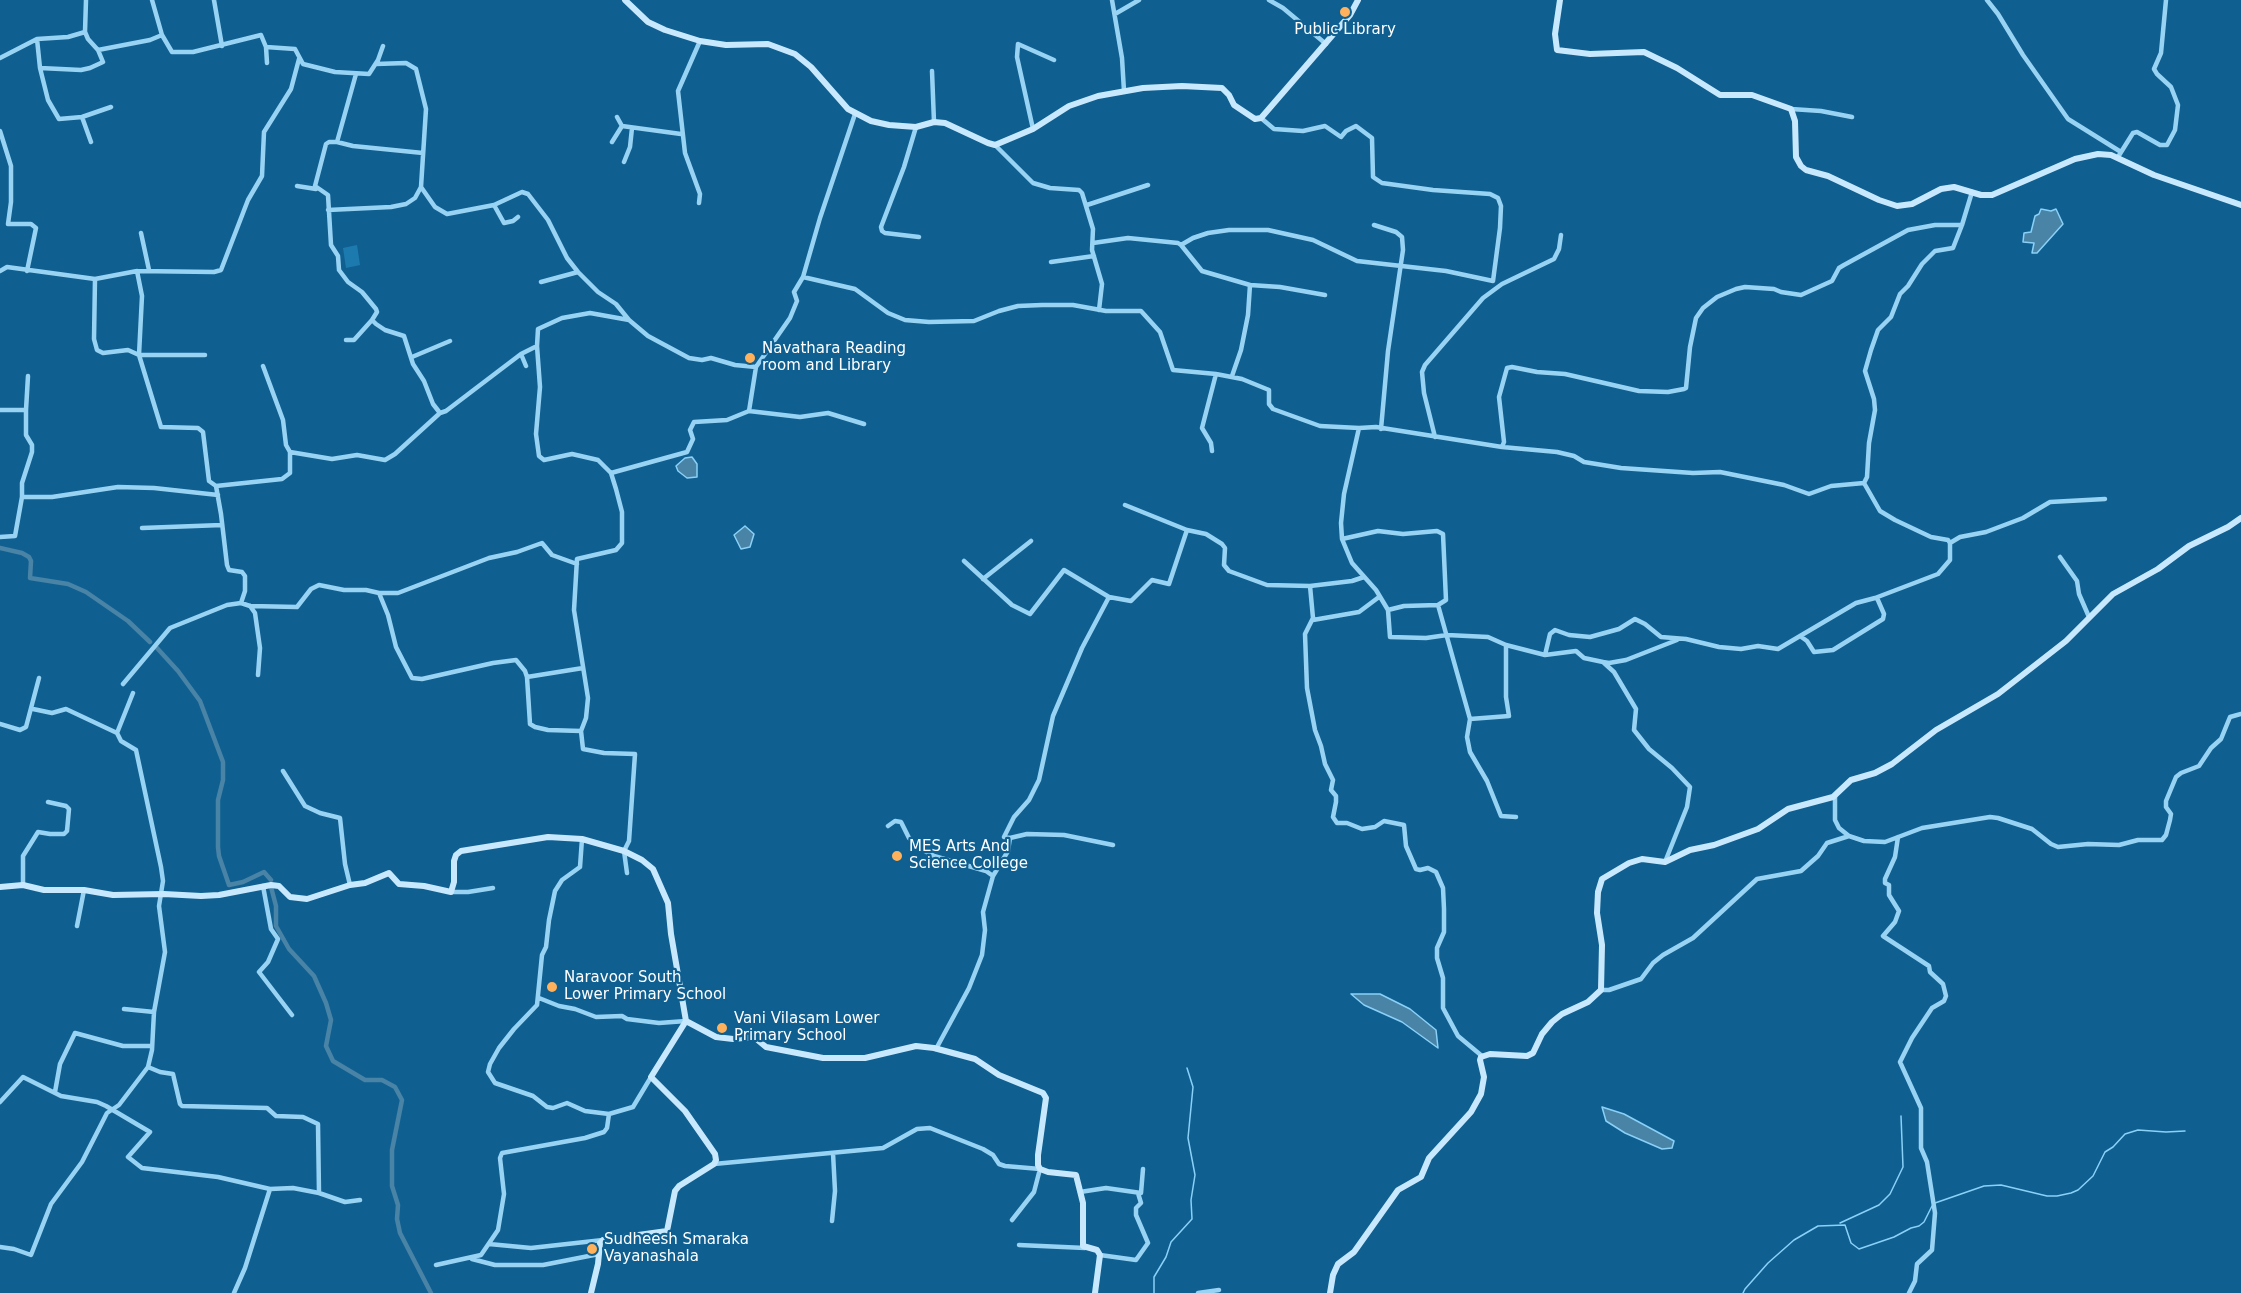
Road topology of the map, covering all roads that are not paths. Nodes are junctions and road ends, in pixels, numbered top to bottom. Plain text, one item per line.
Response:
1 (86, 0) edge
2 (152, 0) edge
3 (214, 0) edge
4 (625, 0) edge
5 (1112, 0) edge
6 (1139, 0) edge
7 (1269, 0) edge
8 (1358, 0) edge
9 (1560, 0) edge
10 (1987, 0) edge
11 (2166, 0) edge
12 (1115, 14) junction
13 (85, 32) junction
14 (162, 35) junction
15 (37, 39) junction
16 (700, 42) junction
17 (1326, 44) junction
18 (222, 46) junction
19 (383, 46) dead end
20 (266, 47) junction
21 (98, 50) junction
22 (0, 58) edge
23 (299, 59) junction
24 (1054, 60) dead end
25 (267, 63) dead end
26 (376, 64) junction
27 (40, 68) junction
28 (932, 71) dead end
29 (356, 74) junction
30 (1124, 91) junction
31 (111, 107) dead end
32 (1791, 109) junction
33 (855, 114) junction
34 (82, 117) junction
35 (618, 117) dead end
36 (1852, 117) dead end
37 (1261, 118) junction
38 (934, 122) junction
39 (622, 126) junction
40 (916, 127) junction
41 (632, 128) junction
42 (1033, 129) junction
43 (0, 131) edge
44 (681, 134) junction
45 (92, 142) dead end
46 (337, 142) junction
47 (612, 142) dead end
48 (995, 145) junction
49 (423, 153) junction
50 (2120, 154) junction
51 (624, 162) dead end
52 (1148, 185) dead end
53 (297, 186) dead end
54 (421, 187) junction
55 (316, 189) junction
56 (1972, 192) junction
57 (699, 203) dead end
58 (494, 205) junction
59 (1087, 205) junction
60 (2241, 205) edge
61 (328, 210) junction
62 (518, 217) dead end
63 (1374, 225) dead end
64 (1962, 225) junction
65 (141, 232) dead end
66 (1561, 235) dead end
67 (919, 237) dead end
68 (1093, 243) junction
69 (1181, 244) junction
70 (1094, 256) junction
71 (1050, 262) dead end
72 (1400, 266) junction
73 (0, 270) edge
74 (149, 270) junction
75 (27, 271) junction
76 (137, 271) junction
77 (578, 272) junction
78 (803, 277) junction
79 (95, 279) junction
80 (1493, 281) junction
81 (541, 282) dead end
82 (1250, 285) junction
83 (1492, 291) junction
84 (1325, 295) dead end
85 (1099, 310) junction
86 (372, 320) junction
87 (629, 320) junction
88 (346, 340) dead end
89 (450, 341) dead end
90 (537, 346) junction
91 (521, 354) junction
92 (139, 355) junction
93 (205, 355) dead end
94 (412, 357) junction
95 (263, 366) dead end
96 (526, 366) dead end
97 (756, 367) junction
98 (1216, 374) junction
99 (28, 376) dead end
100 (1232, 376) junction
101 (0, 410) edge
102 (26, 410) junction
103 (749, 411) junction
104 (440, 413) junction
105 (864, 424) dead end
106 (1359, 428) junction
107 (1381, 429) junction
108 (1435, 437) junction
109 (1502, 447) junction
110 (1212, 451) dead end
111 (290, 452) junction
112 (611, 473) junction
113 (1864, 483) junction
114 (216, 486) junction
115 (218, 495) junction
116 (22, 497) junction
117 (2105, 499) dead end
118 (1125, 505) dead end
119 (2241, 518) edge
120 (222, 525) junction
121 (142, 528) dead end
122 (1187, 530) junction
123 (0, 537) edge
124 (1342, 539) junction
125 (1030, 541) dead end
126 (1950, 543) junction
127 (2060, 557) dead end
128 (964, 561) dead end
129 (577, 564) junction
130 (1364, 577) junction
131 (983, 579) junction
132 (1310, 586) junction
133 (380, 593) junction
134 (1109, 597) junction
135 (1379, 597) junction
136 (1877, 598) junction
137 (241, 603) junction
138 (1438, 605) junction
139 (250, 606) junction
140 (1388, 610) junction
141 (2089, 617) junction
142 (1313, 620) junction
143 (1447, 635) junction
144 (1800, 636) junction
145 (1677, 640) junction
146 (1506, 645) junction
147 (1545, 656) junction
148 (1603, 662) junction
149 (583, 668) junction
150 (258, 675) dead end
151 (527, 677) junction
152 (39, 678) dead end
153 (123, 684) dead end
154 (133, 693) dead end
155 (33, 709) junction
156 (2241, 714) edge
157 (1470, 719) junction
158 (0, 724) edge
159 (581, 730) junction
160 (117, 733) junction
161 (283, 771) dead end
162 (1835, 795) junction
163 (48, 802) dead end
164 (1516, 817) dead end
165 (888, 826) dead end
166 (1849, 836) junction
167 (1898, 837) junction
168 (1010, 838) junction
169 (582, 839) junction
170 (1113, 845) dead end
171 (624, 851) junction
172 (1665, 862) junction
173 (627, 873) dead end
174 (993, 876) junction
175 (23, 885) junction
176 (350, 885) junction
177 (263, 886) junction
178 (0, 887) edge
179 (493, 888) dead end
180 (84, 890) junction
181 (451, 892) junction
182 (160, 894) junction
183 (77, 926) dead end
184 (1447, 958) dead end
185 (1439, 961) junction
186 (1601, 990) junction
187 (539, 998) junction
188 (124, 1009) dead end
189 (154, 1012) junction
190 (292, 1015) dead end
191 (686, 1021) junction
192 (151, 1046) junction
193 (936, 1049) junction
194 (1482, 1056) junction
195 (148, 1067) junction
196 (651, 1077) junction
197 (55, 1092) junction
198 (0, 1102) edge
199 (113, 1109) junction
200 (609, 1114) junction
201 (833, 1153) junction
202 (714, 1164) junction
203 (1040, 1169) junction
204 (1143, 1169) dead end
205 (270, 1189) junction
206 (1080, 1192) junction
207 (319, 1193) junction
208 (1138, 1193) junction
209 (360, 1200) dead end
210 (1012, 1220) dead end
211 (832, 1221) dead end
212 (603, 1240) junction
213 (489, 1244) junction
214 (1019, 1245) dead end
215 (0, 1247) edge
216 (1087, 1248) junction
217 (599, 1254) junction
218 (1100, 1255) junction
219 (468, 1258) junction
220 (436, 1265) dead end
221 (1219, 1290) dead end
222 (234, 1293) edge
223 (591, 1293) edge
224 (1095, 1293) edge
225 (1198, 1293) edge
226 (1330, 1293) edge
227 (1909, 1293) edge

1 - 13 street
2 - 14 street
3 - 18 street
4 - 16 street
5 - 12 street
6 - 12 street
7 - 17 street
8 - 17 street
9 - 32 street
10 - 50 street
11 - 50 street
12 - 30 street
13 - 15 street
13 - 21 street
14 - 18 street
14 - 21 street
15 - 22 street
15 - 27 street
16 - 33 street
16 - 44 street
17 - 37 street
18 - 20 street
19 - 26 street
20 - 23 street
20 - 25 street
21 - 27 street
23 - 29 street
23 - 74 street
24 - 42 street
26 - 29 street
26 - 49 street
27 - 34 street
28 - 38 street
29 - 46 street
30 - 37 street
30 - 42 street
31 - 34 street
32 - 36 street
32 - 56 street
33 - 40 street
33 - 78 street
34 - 45 street
35 - 39 street
37 - 80 street
38 - 40 street
38 - 48 street
39 - 41 street
39 - 47 street
40 - 67 street
41 - 44 street
41 - 51 street
42 - 48 street
43 - 75 street
44 - 57 street
46 - 49 street
46 - 55 street
48 - 59 street
49 - 54 street
50 - 56 street
50 - 60 street
52 - 59 street
53 - 55 street
54 - 58 street
54 - 61 street
55 - 61 street
56 - 64 street
58 - 62 street
58 - 77 street
59 - 68 street
61 - 86 street
63 - 72 street
64 - 109 street
64 - 113 street
65 - 74 street
66 - 83 street
68 - 69 street
68 - 70 street
69 - 72 street
69 - 82 street
70 - 71 street
70 - 85 street
72 - 80 street
72 - 107 street
73 - 75 street
74 - 76 street
75 - 79 street
76 - 79 street
76 - 92 street
77 - 81 street
77 - 87 street
78 - 85 street
78 - 97 street
79 - 92 street
80 - 83 street
82 - 84 street
82 - 100 street
83 - 108 street
85 - 98 street
86 - 88 street
86 - 94 street
87 - 90 street
87 - 97 street
89 - 94 street
90 - 91 street
90 - 112 street
91 - 96 street
91 - 104 street
92 - 93 street
92 - 114 street
94 - 104 street
95 - 111 street
97 - 103 street
98 - 100 street
98 - 110 street
99 - 102 street
100 - 106 street
101 - 102 street
102 - 116 street
103 - 105 street
103 - 112 street
104 - 111 street
106 - 107 street
106 - 124 street
107 - 108 street
108 - 109 street
109 - 113 street
111 - 114 street
112 - 129 street
113 - 126 street
114 - 115 street
115 - 116 street
115 - 120 street
116 - 123 street
117 - 126 street
118 - 122 street
119 - 141 street
120 - 121 street
120 - 137 street
122 - 132 street
122 - 134 street
124 - 130 street
124 - 138 street
125 - 131 street
126 - 136 street
127 - 141 street
128 - 131 street
129 - 133 street
129 - 149 street
130 - 132 street
130 - 135 street
131 - 134 street
132 - 142 street
133 - 139 street
133 - 151 street
134 - 168 street
135 - 140 street
135 - 142 street
136 - 144 street
136 - 144 street
137 - 139 street
137 - 153 street
138 - 140 street
138 - 143 street
139 - 150 street
140 - 143 street
141 - 162 street
142 - 185 street
143 - 146 street
143 - 157 street
144 - 145 street
145 - 147 street
145 - 148 street
146 - 147 street
146 - 157 street
147 - 148 street
148 - 172 street
149 - 151 street
149 - 159 street
151 - 159 street
152 - 155 street
154 - 160 street
155 - 158 street
155 - 160 street
156 - 167 street
157 - 164 street
159 - 171 street
160 - 182 street
161 - 176 street
162 - 166 street
162 - 172 street
163 - 175 street
165 - 174 street
166 - 167 street
166 - 186 street
167 - 227 street
168 - 170 street
168 - 174 street
169 - 171 street
169 - 181 street
169 - 187 street
171 - 173 street
171 - 191 street
172 - 186 street
174 - 193 street
175 - 178 street
175 - 180 street
176 - 177 street
176 - 181 street
177 - 182 street
177 - 190 street
179 - 181 street
180 - 182 street
180 - 183 street
182 - 189 street
184 - 185 street
185 - 194 street
186 - 194 street
187 - 191 street
187 - 200 street
188 - 189 street
189 - 192 street
191 - 193 street
191 - 196 street
192 - 195 street
192 - 197 street
193 - 203 street
194 - 226 street
195 - 199 street
195 - 207 street
196 - 200 street
196 - 202 street
197 - 198 street
197 - 199 street
199 - 205 street
199 - 215 street
200 - 213 street
201 - 202 street
201 - 203 street
201 - 211 street
202 - 212 street
203 - 206 street
203 - 210 street
204 - 208 street
205 - 207 street
205 - 222 street
206 - 208 street
206 - 216 street
207 - 209 street
208 - 218 street
212 - 213 street
212 - 217 street
213 - 219 street
214 - 216 street
216 - 218 street
217 - 219 street
217 - 223 street
218 - 224 street
219 - 220 street
221 - 225 street

